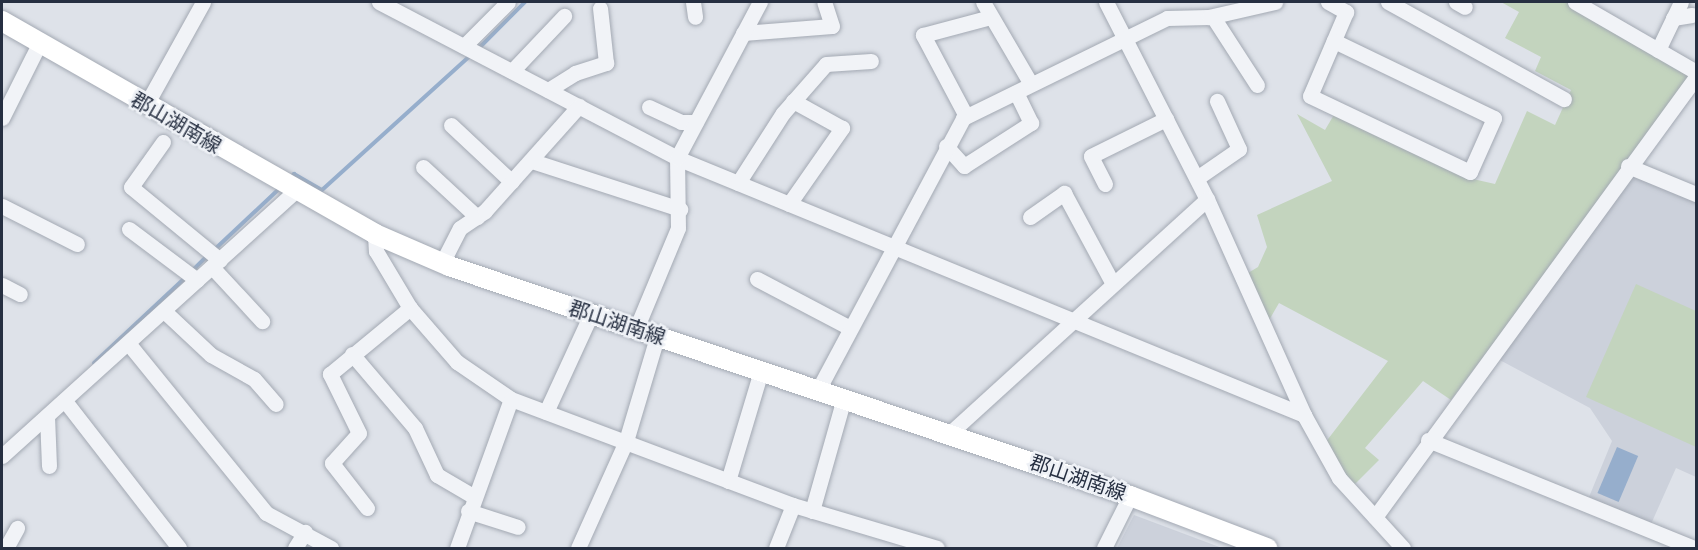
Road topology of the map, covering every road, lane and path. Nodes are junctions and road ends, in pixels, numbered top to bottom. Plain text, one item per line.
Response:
1 (203, 2) edge
2 (379, 2) edge
3 (508, 2) edge
4 (693, 2) edge
5 (760, 2) edge
6 (824, 2) edge
7 (983, 2) edge
8 (1106, 2) edge
9 (1275, 2) edge
10 (1328, 2) edge
11 (1388, 2) edge
12 (1575, 2) edge
13 (1681, 2) edge
14 (402, 7) edge
15 (600, 8) dead end
16 (1692, 15) dead end
17 (564, 16) dead end
18 (1214, 16) junction
19 (695, 17) dead end
20 (990, 18) junction
21 (1673, 18) junction
22 (2, 21) edge
23 (743, 33) junction
24 (1124, 37) junction
25 (1334, 41) junction
26 (39, 44) junction
27 (464, 46) junction
28 (1658, 50) junction
29 (871, 61) dead end
30 (512, 71) junction
31 (1696, 72) edge
32 (1696, 77) edge
33 (1031, 84) junction
34 (1257, 85) dead end
35 (548, 90) junction
36 (1016, 92) junction
37 (1564, 99) dead end
38 (1217, 101) dead end
39 (793, 102) junction
40 (146, 105) junction
41 (579, 106) junction
42 (650, 107) dead end
43 (966, 116) junction
44 (2, 118) edge
45 (1166, 119) junction
46 (696, 122) junction
47 (451, 125) dead end
48 (163, 142) dead end
49 (946, 146) junction
50 (677, 158) junction
51 (532, 161) junction
52 (1628, 166) junction
53 (423, 167) dead end
54 (1197, 178) junction
55 (512, 182) junction
56 (738, 183) junction
57 (1105, 184) dead end
58 (296, 190) junction
59 (1696, 194) edge
60 (1207, 199) junction
61 (789, 204) junction
62 (2, 206) edge
63 (680, 209) junction
64 (1030, 217) dead end
65 (477, 218) junction
66 (129, 229) dead end
67 (375, 234) junction
68 (77, 244) dead end
69 (893, 246) junction
70 (216, 263) junction
71 (442, 263) junction
72 (757, 279) dead end
73 (198, 280) junction
74 (1112, 282) junction
75 (2, 285) edge
76 (20, 294) dead end
77 (410, 308) junction
78 (164, 311) junction
79 (591, 315) junction
80 (1070, 319) junction
81 (261, 321) dead end
82 (850, 328) junction
83 (636, 329) junction
84 (657, 337) junction
85 (128, 343) junction
86 (352, 354) junction
87 (761, 371) junction
88 (818, 390) junction
89 (844, 398) junction
90 (511, 399) junction
91 (65, 401) junction
92 (276, 404) dead end
93 (546, 412) junction
94 (1304, 415) junction
95 (47, 416) junction
96 (949, 434) junction
97 (1428, 440) junction
98 (626, 441) junction
99 (2, 456) edge
100 (49, 466) dead end
101 (728, 481) junction
102 (1130, 495) junction
103 (473, 496) junction
104 (793, 505) junction
105 (367, 508) dead end
106 (468, 511) junction
107 (812, 511) junction
108 (1375, 517) junction
109 (518, 527) dead end
110 (17, 528) dead end
111 (305, 532) junction
112 (928, 547) edge
113 (6, 549) edge
114 (179, 549) edge
115 (295, 549) edge
116 (331, 549) edge
117 (457, 549) edge
118 (578, 549) edge
119 (776, 549) edge
120 (1104, 549) edge
121 (1267, 549) edge
122 (1403, 549) edge
123 (1694, 549) edge

1 - 40 street
2 - 14 street
3 - 27 street
4 - 19 street
5 - 23 street
6 - 23 street
7 - 20 street
8 - 24 street
9 - 18 street
10 - 25 street
11 - 37 street
12 - 28 street
13 - 21 street
14 - 27 street
15 - 35 street
16 - 21 street
17 - 30 street
18 - 24 street
18 - 34 street
20 - 33 street
20 - 43 street
21 - 28 street
22 - 26 main road, 郡山湖南線
23 - 46 street
24 - 33 street
24 - 45 street
25 - 25 street
26 - 40 main road, 郡山湖南線
26 - 44 street
27 - 30 street
28 - 31 street
29 - 39 street
30 - 35 street
32 - 52 street
33 - 36 street
35 - 41 street
36 - 43 street
36 - 49 street
38 - 54 street
39 - 56 street
39 - 61 street
40 - 58 main road, 郡山湖南線
41 - 50 street
41 - 51 street
42 - 46 street
43 - 49 street
45 - 54 street
45 - 57 street
46 - 50 street
47 - 55 street
48 - 70 street
49 - 69 street
50 - 56 street
50 - 63 street
51 - 55 street
51 - 63 street
52 - 59 street
52 - 97 street
53 - 65 street
54 - 60 street
55 - 65 street
56 - 61 street
58 - 67 main road, 郡山湖南線
58 - 70 street
60 - 74 street
60 - 94 street
61 - 69 street
62 - 68 street
63 - 83 street
64 - 74 street
65 - 71 street
66 - 73 street
67 - 71 main road, 郡山湖南線
67 - 77 street
69 - 80 street
69 - 82 street
70 - 73 street
70 - 81 street
71 - 79 main road, 郡山湖南線
72 - 82 street
73 - 78 street
74 - 80 street
75 - 76 street
77 - 86 street
77 - 90 street
78 - 85 street
78 - 92 street
79 - 83 main road, 郡山湖南線
79 - 93 street
80 - 94 street
80 - 96 street
82 - 88 street
83 - 84 main road, 郡山湖南線
84 - 87 main road, 郡山湖南線
84 - 98 street
85 - 91 street
85 - 111 street
86 - 103 street
86 - 105 street
87 - 88 main road, 郡山湖南線
87 - 101 street
88 - 89 main road, 郡山湖南線
89 - 96 main road, 郡山湖南線
89 - 107 street
90 - 93 street
90 - 103 street
91 - 95 street
91 - 114 street
93 - 98 street
94 - 108 street
95 - 99 street
95 - 100 street
96 - 102 main road, 郡山湖南線
97 - 108 street
97 - 123 street
98 - 101 street
98 - 118 street
101 - 104 street
102 - 120 street
102 - 121 main road, 郡山湖南線
103 - 106 street
104 - 107 street
104 - 119 street
106 - 109 street
106 - 117 street
107 - 112 street
108 - 122 street
110 - 113 street
111 - 115 street
111 - 116 street

